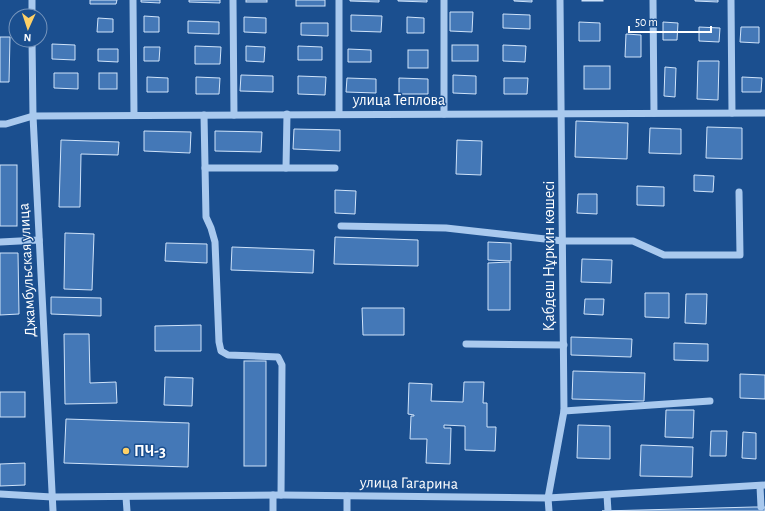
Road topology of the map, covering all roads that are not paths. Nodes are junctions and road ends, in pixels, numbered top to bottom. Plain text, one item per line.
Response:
1 (133, 0) edge
2 (233, 0) edge
3 (339, 0) edge
4 (444, 0) edge
5 (560, 0) edge
6 (653, 0) edge
7 (731, 0) edge
8 (32, 48) edge
9 (562, 113) junction
10 (654, 113) junction
11 (732, 113) junction
12 (765, 113) edge
13 (287, 114) junction
14 (339, 114) junction
15 (444, 114) junction
16 (134, 115) junction
17 (204, 115) junction
18 (234, 115) junction
19 (33, 116) junction
20 (0, 124) edge
21 (205, 168) junction
22 (286, 168) junction
23 (335, 168) dead end
24 (739, 192) dead end
25 (341, 226) dead end
26 (39, 240) junction
27 (563, 241) junction
28 (0, 242) edge
29 (466, 344) dead end
30 (564, 345) junction
31 (710, 401) dead end
32 (564, 411) junction
33 (762, 485) edge
34 (0, 494) edge
35 (273, 495) junction
36 (281, 495) junction
37 (607, 495) junction
38 (347, 496) junction
39 (126, 497) junction
40 (52, 498) junction
41 (548, 498) junction
42 (761, 507) dead end
43 (53, 511) edge
44 (127, 511) edge
45 (272, 511) edge
46 (347, 511) edge
47 (549, 511) edge
48 (608, 511) edge

1 - 16 street
2 - 18 street
3 - 14 street
4 - 15 street
5 - 9 street, Қабдеш Нұркин көшесі
6 - 10 street
7 - 11 street
8 - 19 street, Джамбульская улица
9 - 10 street, улица Теплова
9 - 15 street, улица Теплова
9 - 27 street, Қабдеш Нұркин көшесі
10 - 11 street, улица Теплова
11 - 12 street, улица Теплова
13 - 14 street, улица Теплова
13 - 18 street, улица Теплова
13 - 22 street
14 - 15 street, улица Теплова
16 - 17 street, улица Теплова
16 - 19 street, улица Теплова
17 - 18 street, улица Теплова
17 - 21 street
19 - 20 street, улица Теплова
19 - 26 street, Джамбульская улица
21 - 22 street
21 - 36 street
22 - 23 street
24 - 27 street
25 - 27 street
26 - 28 street
26 - 40 street, Джамбульская улица
27 - 30 street, Қабдеш Нұркин көшесі
29 - 30 street
30 - 32 street, Қабдеш Нұркин көшесі
31 - 32 street
32 - 41 street, Қабдеш Нұркин көшесі
33 - 37 street, улица Гагарина
33 - 42 street
34 - 40 street, улица Гагарина
35 - 36 street, улица Гагарина
35 - 39 street, улица Гагарина
35 - 45 street
36 - 38 street, улица Гагарина
37 - 41 street, улица Гагарина
37 - 48 street
38 - 41 street, улица Гагарина
38 - 46 street
39 - 40 street, улица Гагарина
39 - 44 street
40 - 43 street, Джамбульская улица
41 - 47 street, Қабдеш Нұркин көшесі

